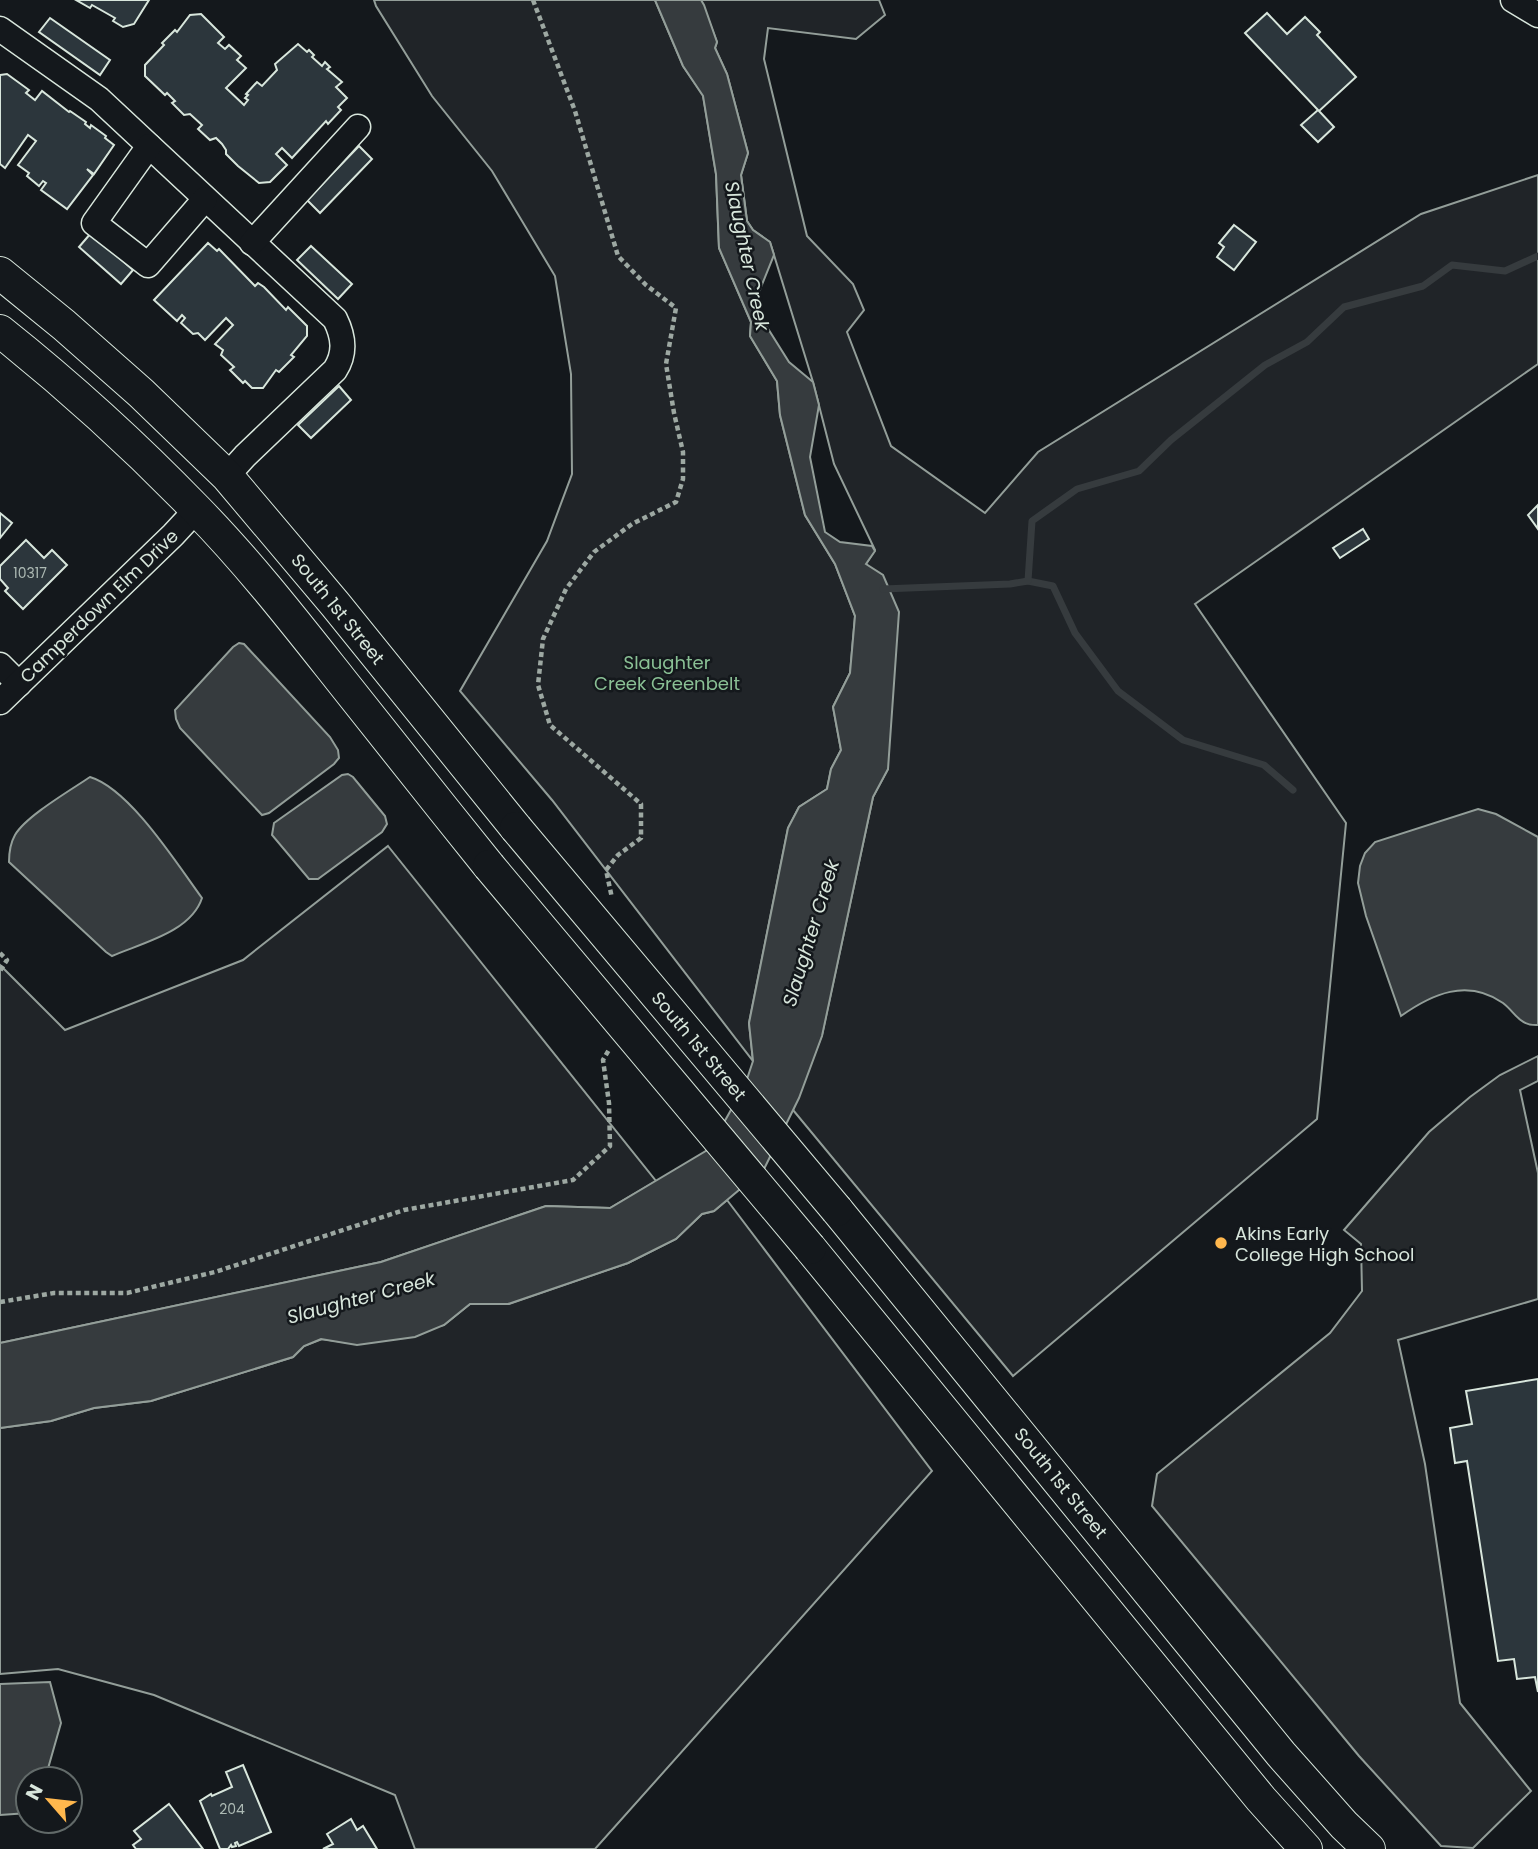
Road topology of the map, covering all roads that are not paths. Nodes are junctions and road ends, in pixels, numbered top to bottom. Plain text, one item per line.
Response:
1 (1513, 0) edge
2 (1538, 15) edge
3 (0, 29) edge
4 (358, 127) dead end
5 (149, 146) junction
6 (205, 199) junction
7 (252, 243) junction
8 (0, 273) edge
9 (0, 331) edge
10 (227, 476) junction
11 (197, 509) junction
12 (0, 665) edge
13 (19, 684) junction
14 (0, 702) edge
15 (1306, 1849) edge
16 (1369, 1849) edge

1 - 2 street
3 - 5 street
4 - 7 street
5 - 6 street
5 - 6 street
6 - 7 street
7 - 10 street
8 - 10 main road, South 1st Street
9 - 11 main road
10 - 11 main road
10 - 16 main road, South 1st Street, bridge
11 - 13 street, Camperdown Elm Drive
11 - 15 main road, bridge
12 - 13 street
13 - 14 street, Camperdown Elm Drive

